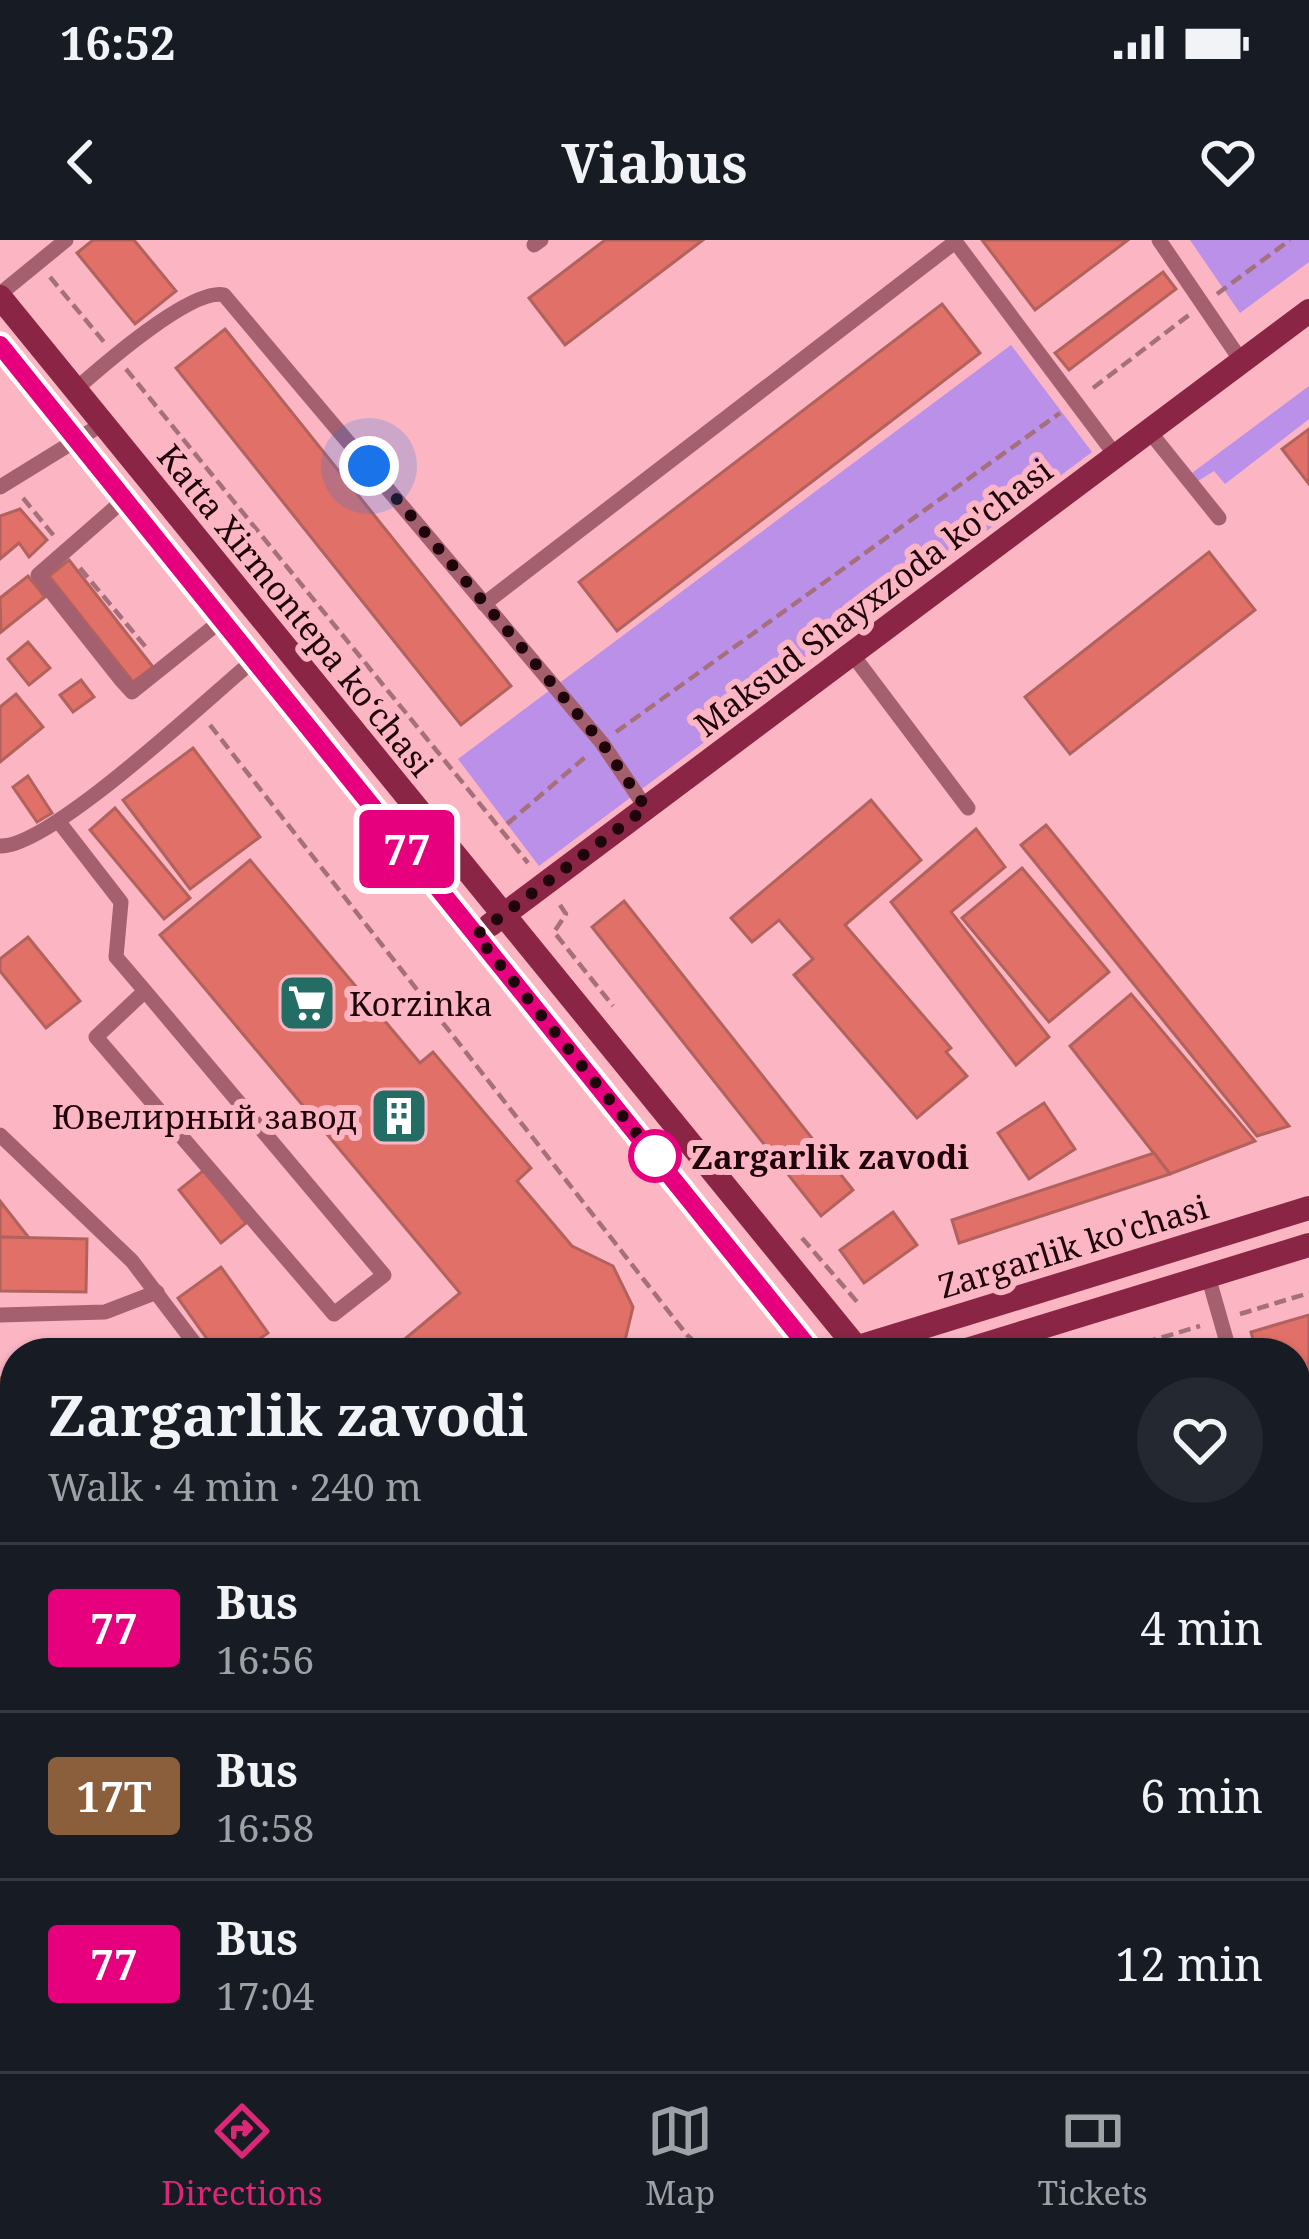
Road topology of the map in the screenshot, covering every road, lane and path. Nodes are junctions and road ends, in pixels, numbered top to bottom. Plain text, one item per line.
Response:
1 (66, 240) edge
2 (1160, 240) edge
3 (1290, 240) edge
4 (954, 241) edge
5 (38, 263) junction
6 (0, 295) edge
7 (1204, 304) junction
8 (1309, 311) edge
9 (0, 346) edge
10 (114, 355) junction
11 (1242, 362) junction
12 (76, 389) junction
13 (1074, 404) junction
14 (104, 423) junction
15 (1149, 431) junction
16 (76, 440) junction
17 (1116, 456) junction
18 (5, 485) edge
19 (124, 499) junction
20 (1219, 518) dead end
21 (61, 544) dead end
22 (76, 562) dead end
23 (484, 604) junction
24 (222, 620) junction
25 (151, 653) dead end
26 (852, 653) junction
27 (254, 660) junction
28 (196, 708) junction
29 (602, 743) junction
30 (646, 808) junction
31 (968, 808) dead end
32 (59, 822) junction
33 (507, 824) dead end
34 (0, 846) edge
35 (545, 884) junction
36 (501, 917) junction
37 (476, 935) junction
38 (145, 991) junction
39 (614, 1008) dead end
40 (0, 1135) edge
41 (1309, 1208) edge
42 (789, 1224) dead end
43 (1309, 1245) edge
44 (1208, 1276) junction
45 (157, 1292) junction
46 (859, 1303) dead end
47 (0, 1315) edge
48 (191, 1338) edge
49 (690, 1338) edge
50 (801, 1338) edge
51 (842, 1338) edge
52 (897, 1338) edge
53 (1007, 1338) edge
54 (1226, 1338) edge

1 - 5 lane
2 - 7 lane
3 - 7 path
4 - 13 lane
4 - 23 lane
5 - 6 lane
5 - 10 path
6 - 12 main road, Katta Xirmontepa koʻchasi
7 - 11 lane
7 - 13 path
8 - 11 main road, Maksud Shayxzoda ko'chasi
9 - 16 main road, Katta Xirmontepa koʻchasi
10 - 12 lane
10 - 23 lane
10 - 35 path
11 - 15 main road, Maksud Shayxzoda ko'chasi
12 - 14 main road, Katta Xirmontepa koʻchasi
13 - 17 lane
13 - 29 path
14 - 16 lane
14 - 36 main road, Katta Xirmontepa koʻchasi
15 - 17 main road, Maksud Shayxzoda ko'chasi
15 - 20 lane
16 - 18 lane
16 - 19 main road, Katta Xirmontepa koʻchasi
17 - 26 main road, Maksud Shayxzoda ko'chasi
18 - 21 path
19 - 24 main road, Katta Xirmontepa koʻchasi
19 - 24 lane
22 - 25 path
23 - 29 lane
24 - 27 main road, Katta Xirmontepa koʻchasi
26 - 30 main road, Maksud Shayxzoda ko'chasi
26 - 31 lane
27 - 28 lane
27 - 37 main road, Katta Xirmontepa koʻchasi
28 - 32 lane
28 - 49 path
29 - 30 lane
29 - 33 path
30 - 35 main road, Maksud Shayxzoda ko'chasi
32 - 34 lane
32 - 38 lane
35 - 36 main road, Maksud Shayxzoda ko'chasi
35 - 39 path
36 - 37 main road, Maksud Shayxzoda ko'chasi
36 - 51 main road, Katta Xirmontepa koʻchasi
37 - 50 main road, Katta Xirmontepa koʻchasi
38 - 38 lane
40 - 45 lane
41 - 52 main road, Zargarlik ko'chasi
42 - 46 path
43 - 44 main road, Zargarlik ko'chasi
44 - 53 main road, Zargarlik ko'chasi
44 - 54 lane
45 - 47 lane
45 - 48 lane

